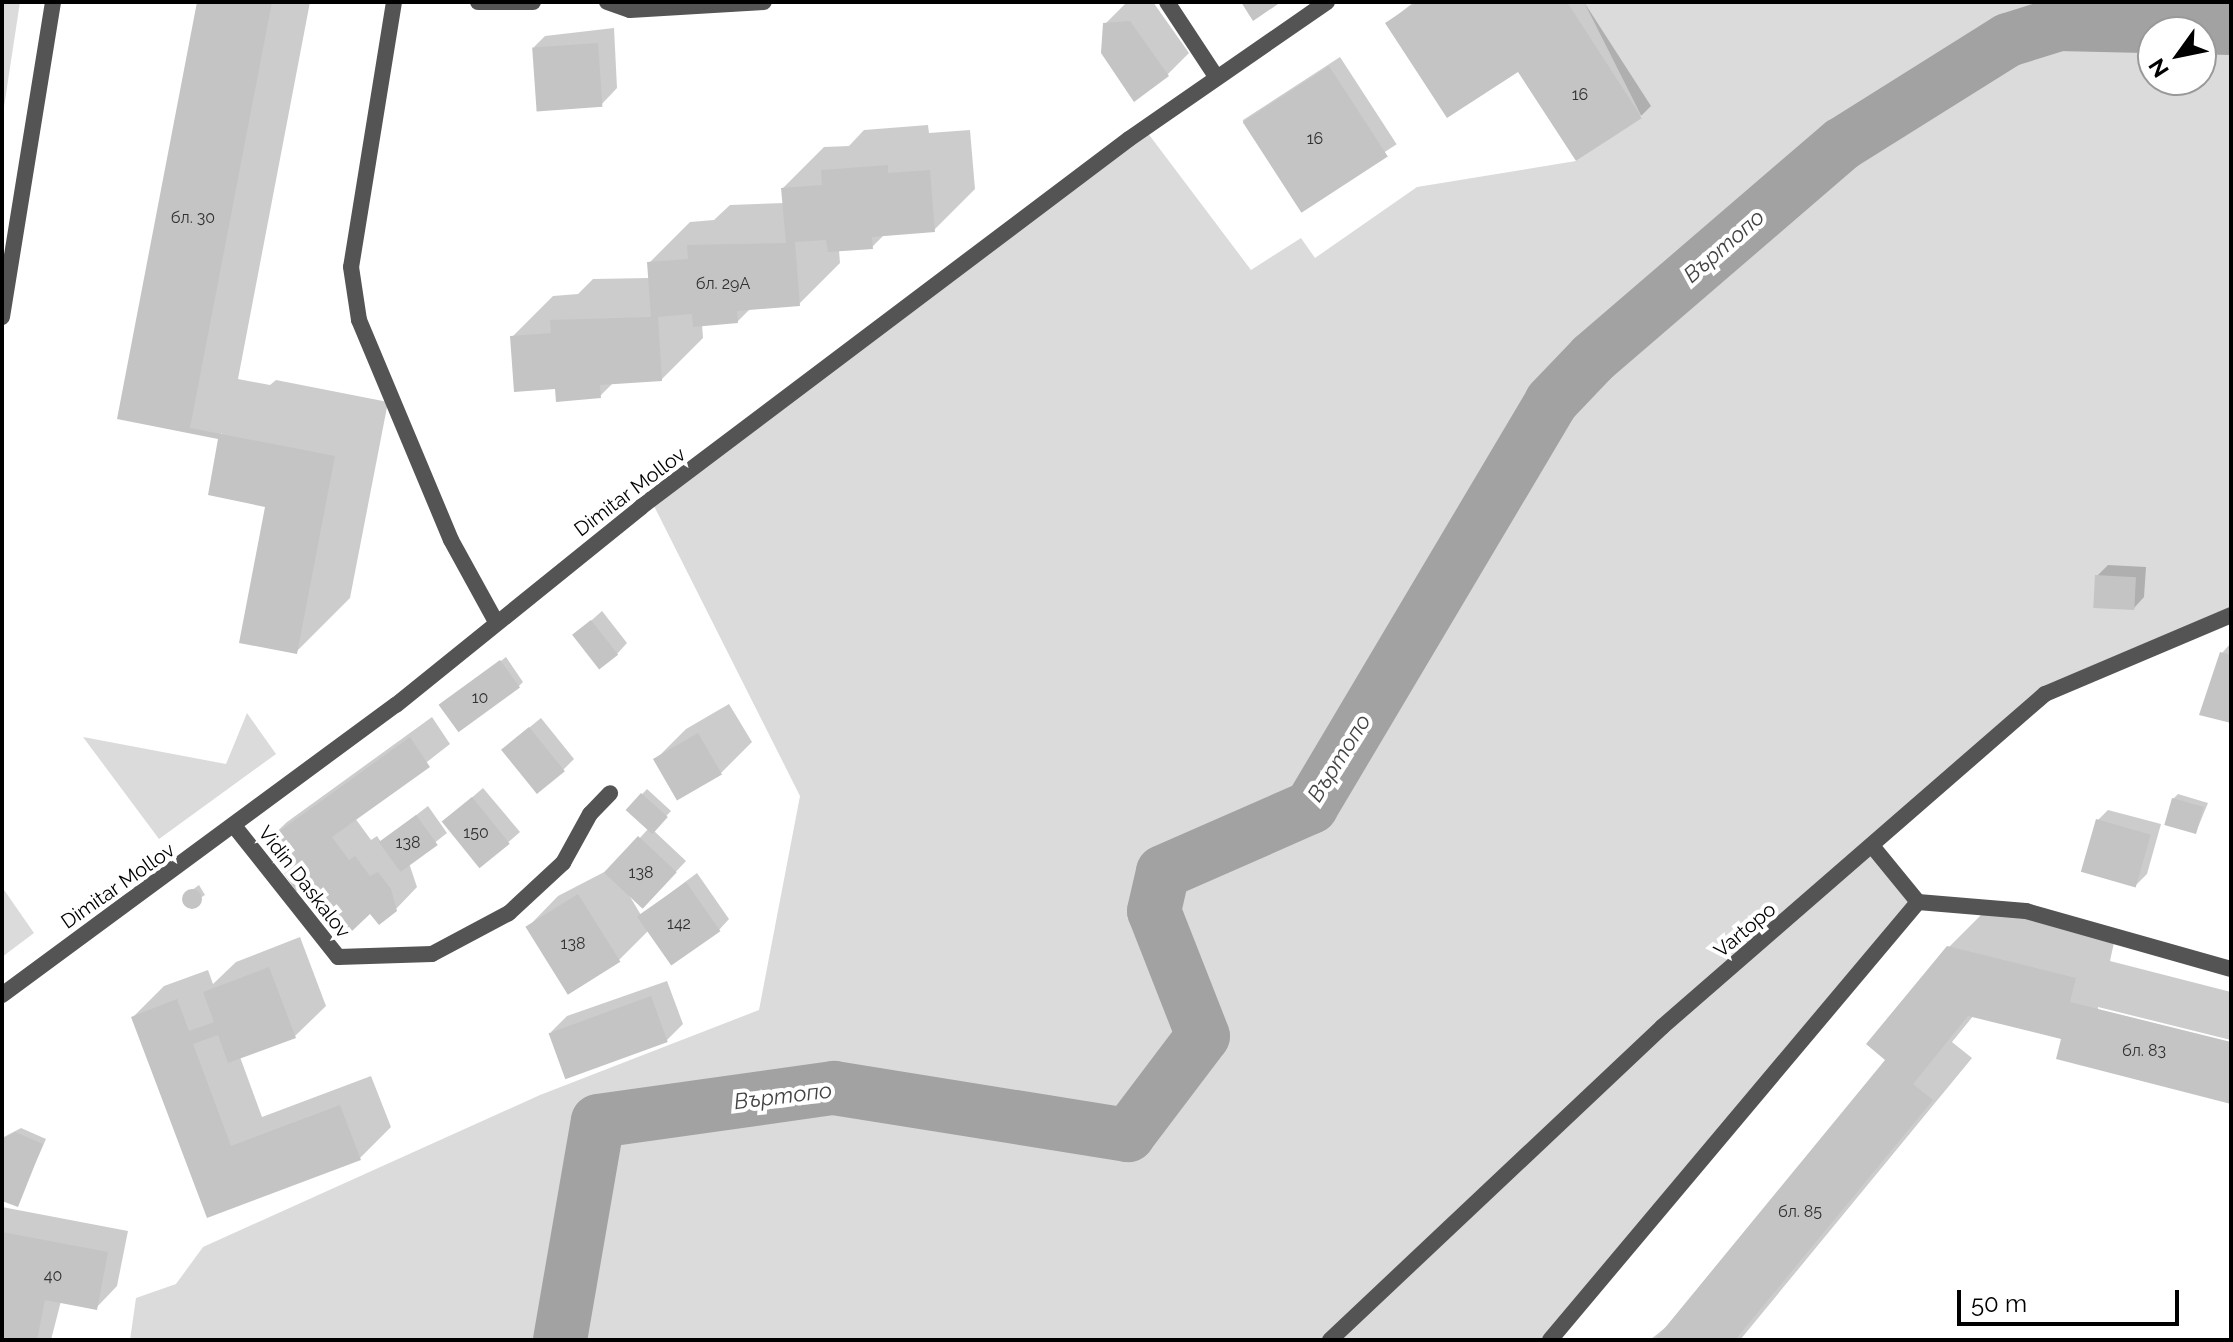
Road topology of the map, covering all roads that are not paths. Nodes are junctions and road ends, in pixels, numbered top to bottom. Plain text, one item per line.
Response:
1 (53, 2) edge
2 (394, 2) edge
3 (478, 2) edge
4 (533, 2) edge
5 (607, 2) edge
6 (764, 2) edge
7 (1167, 2) edge
8 (1327, 2) edge
9 (1215, 75) junction
10 (2, 317) edge
11 (2231, 615) edge
12 (496, 622) junction
13 (610, 793) dead end
14 (235, 827) junction
15 (1873, 847) junction
16 (1918, 902) junction
17 (2231, 969) edge
18 (2, 995) edge
19 (1330, 1340) edge
20 (1550, 1340) edge

1 - 10 street
2 - 12 street
3 - 4 street
5 - 6 street
7 - 9 street
8 - 9 street, Dimitar Mollov
9 - 12 street, Dimitar Mollov
11 - 15 street, Vartopo
12 - 14 street, Dimitar Mollov
13 - 14 street, Vidin Daskalov
14 - 18 street, Dimitar Mollov
15 - 16 street
15 - 19 street, Vartopo
16 - 17 street
16 - 20 street

